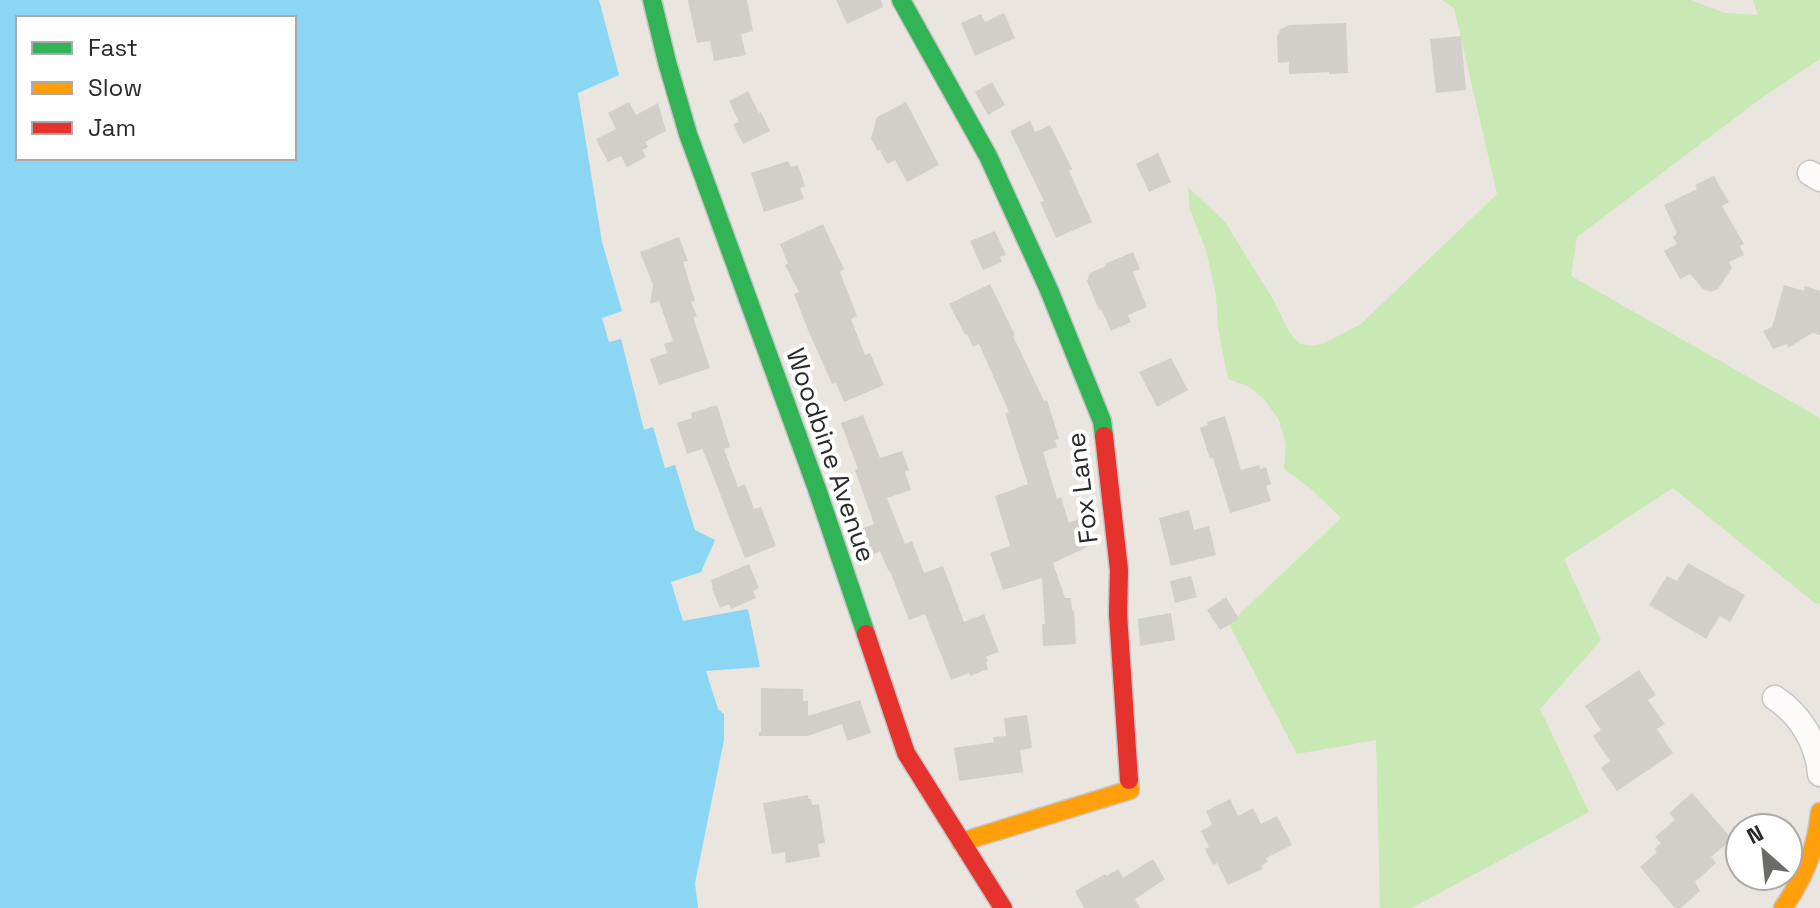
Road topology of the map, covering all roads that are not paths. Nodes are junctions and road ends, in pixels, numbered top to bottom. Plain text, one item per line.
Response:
1 (652, 0) edge
2 (901, 0) edge
3 (1775, 698) dead end
4 (1820, 774) edge
5 (1820, 812) edge
6 (961, 842) junction
7 (1003, 908) edge
8 (1783, 908) edge

1 - 6 street, Woodbine Avenue
2 - 6 street, Fox Lane
3 - 4 street
5 - 8 street
6 - 7 street, Woodbine Avenue

